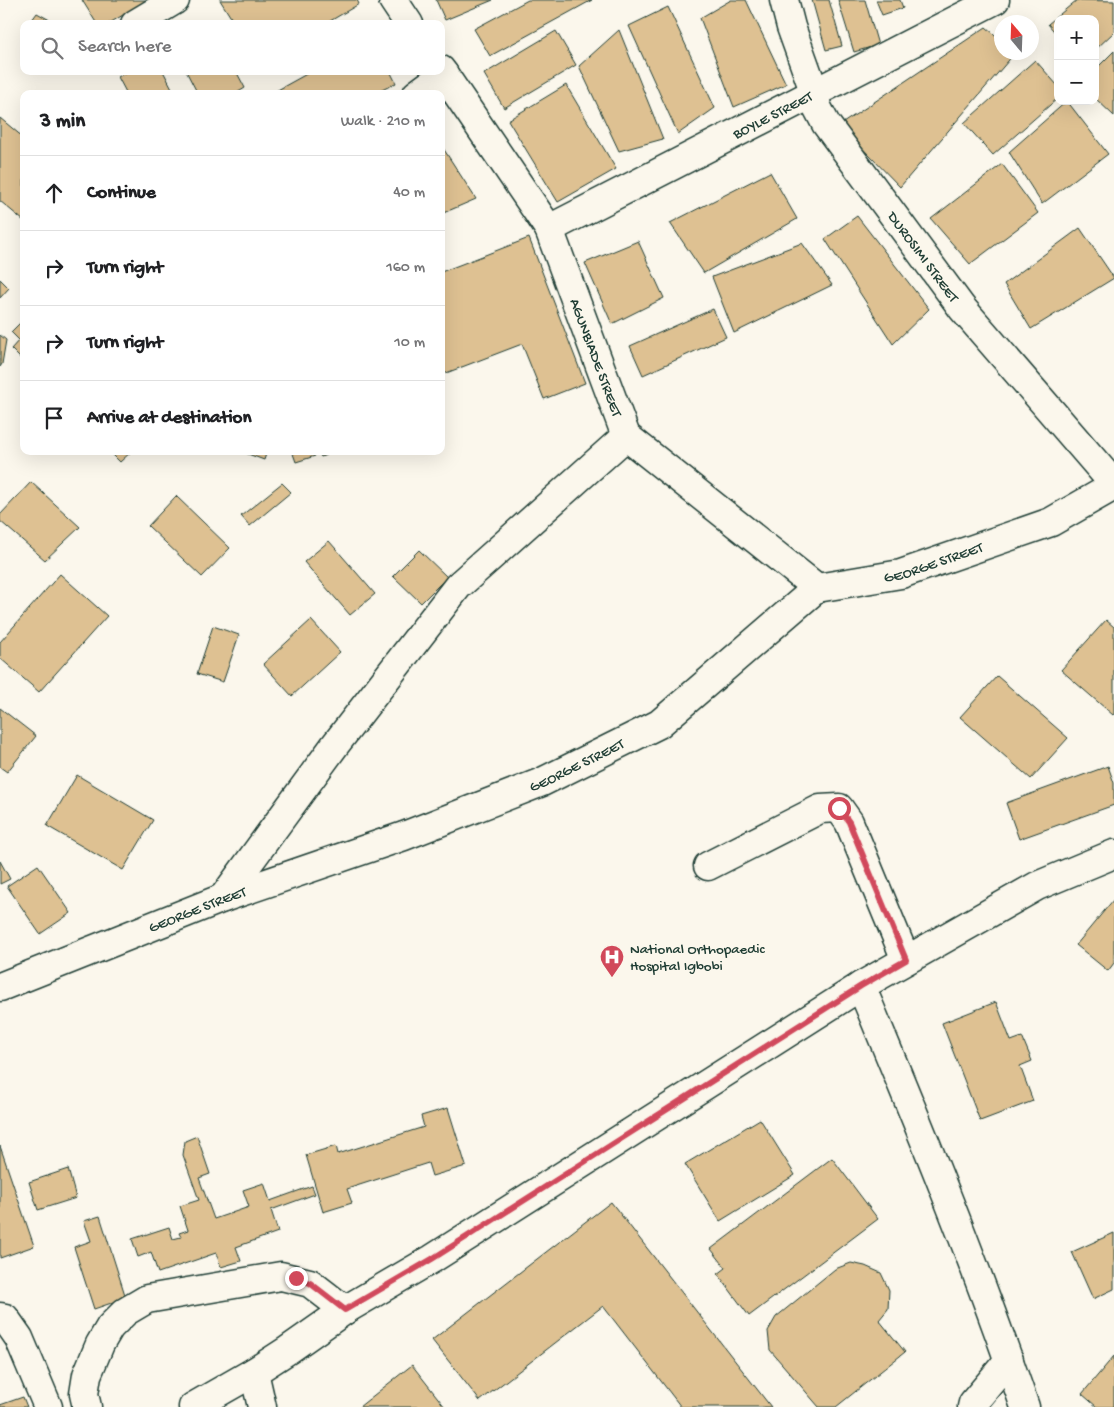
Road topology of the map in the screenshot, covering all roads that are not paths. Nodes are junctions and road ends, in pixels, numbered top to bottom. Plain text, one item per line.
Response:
1 (174, 0) edge
2 (393, 0) edge
3 (784, 0) edge
4 (995, 0) edge
5 (142, 20) edge
6 (406, 20) edge
7 (439, 75) edge
8 (445, 75) edge
9 (422, 90) edge
10 (814, 91) junction
11 (549, 229) junction
12 (626, 436) junction
13 (1114, 485) edge
14 (817, 588) junction
15 (1114, 854) edge
16 (708, 866) dead end
17 (223, 898) junction
18 (906, 960) junction
19 (861, 986) junction
20 (0, 987) edge
21 (345, 1310) junction
22 (0, 1317) edge
23 (1009, 1360) junction
24 (254, 1372) junction
25 (48, 1407) edge
26 (87, 1407) edge
27 (193, 1407) edge
28 (262, 1407) edge
29 (972, 1407) edge
30 (1025, 1407) edge

1 - 5 street
2 - 6 street
3 - 10 street, DUROSIMI STREET
4 - 10 street, BOYLE STREET
7 - 9 street
8 - 11 street, AGUNBIADE STREET
10 - 11 street, BOYLE STREET
10 - 13 street, DUROSIMI STREET
11 - 12 street, AGUNBIADE STREET
12 - 14 street, AGUNBIADE STREET
12 - 17 street
13 - 14 street, GEORGE STREET
14 - 17 street, GEORGE STREET
15 - 18 street
16 - 18 street
17 - 20 street, GEORGE STREET
18 - 19 street
19 - 21 street
19 - 23 street
21 - 24 street
21 - 26 street
22 - 25 street
23 - 29 street
23 - 30 street
24 - 27 street
24 - 28 street

